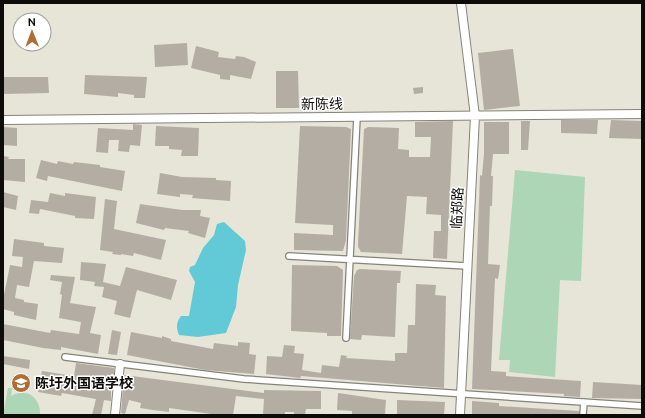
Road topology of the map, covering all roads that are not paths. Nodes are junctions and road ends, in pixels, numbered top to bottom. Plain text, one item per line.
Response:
1 (461, 3) edge
2 (642, 114) edge
3 (475, 116) junction
4 (357, 117) junction
5 (3, 120) edge
6 (290, 256) dead end
7 (350, 260) junction
8 (467, 266) junction
9 (346, 338) dead end
10 (65, 357) dead end
11 (120, 364) junction
12 (461, 394) junction
13 (584, 402) junction
14 (642, 406) edge
15 (115, 415) edge
16 (460, 415) edge
17 (583, 415) edge

1 - 3 street, 临郑路
2 - 3 street, 新陈线
3 - 4 street, 新陈线
3 - 8 street, 临郑路
4 - 5 street, 新陈线
4 - 7 street
6 - 7 street
7 - 8 street
7 - 9 street
8 - 12 street, 临郑路
10 - 11 street
11 - 12 street
11 - 15 street
12 - 13 street
12 - 16 street, 临郑路
13 - 14 street
13 - 17 street

